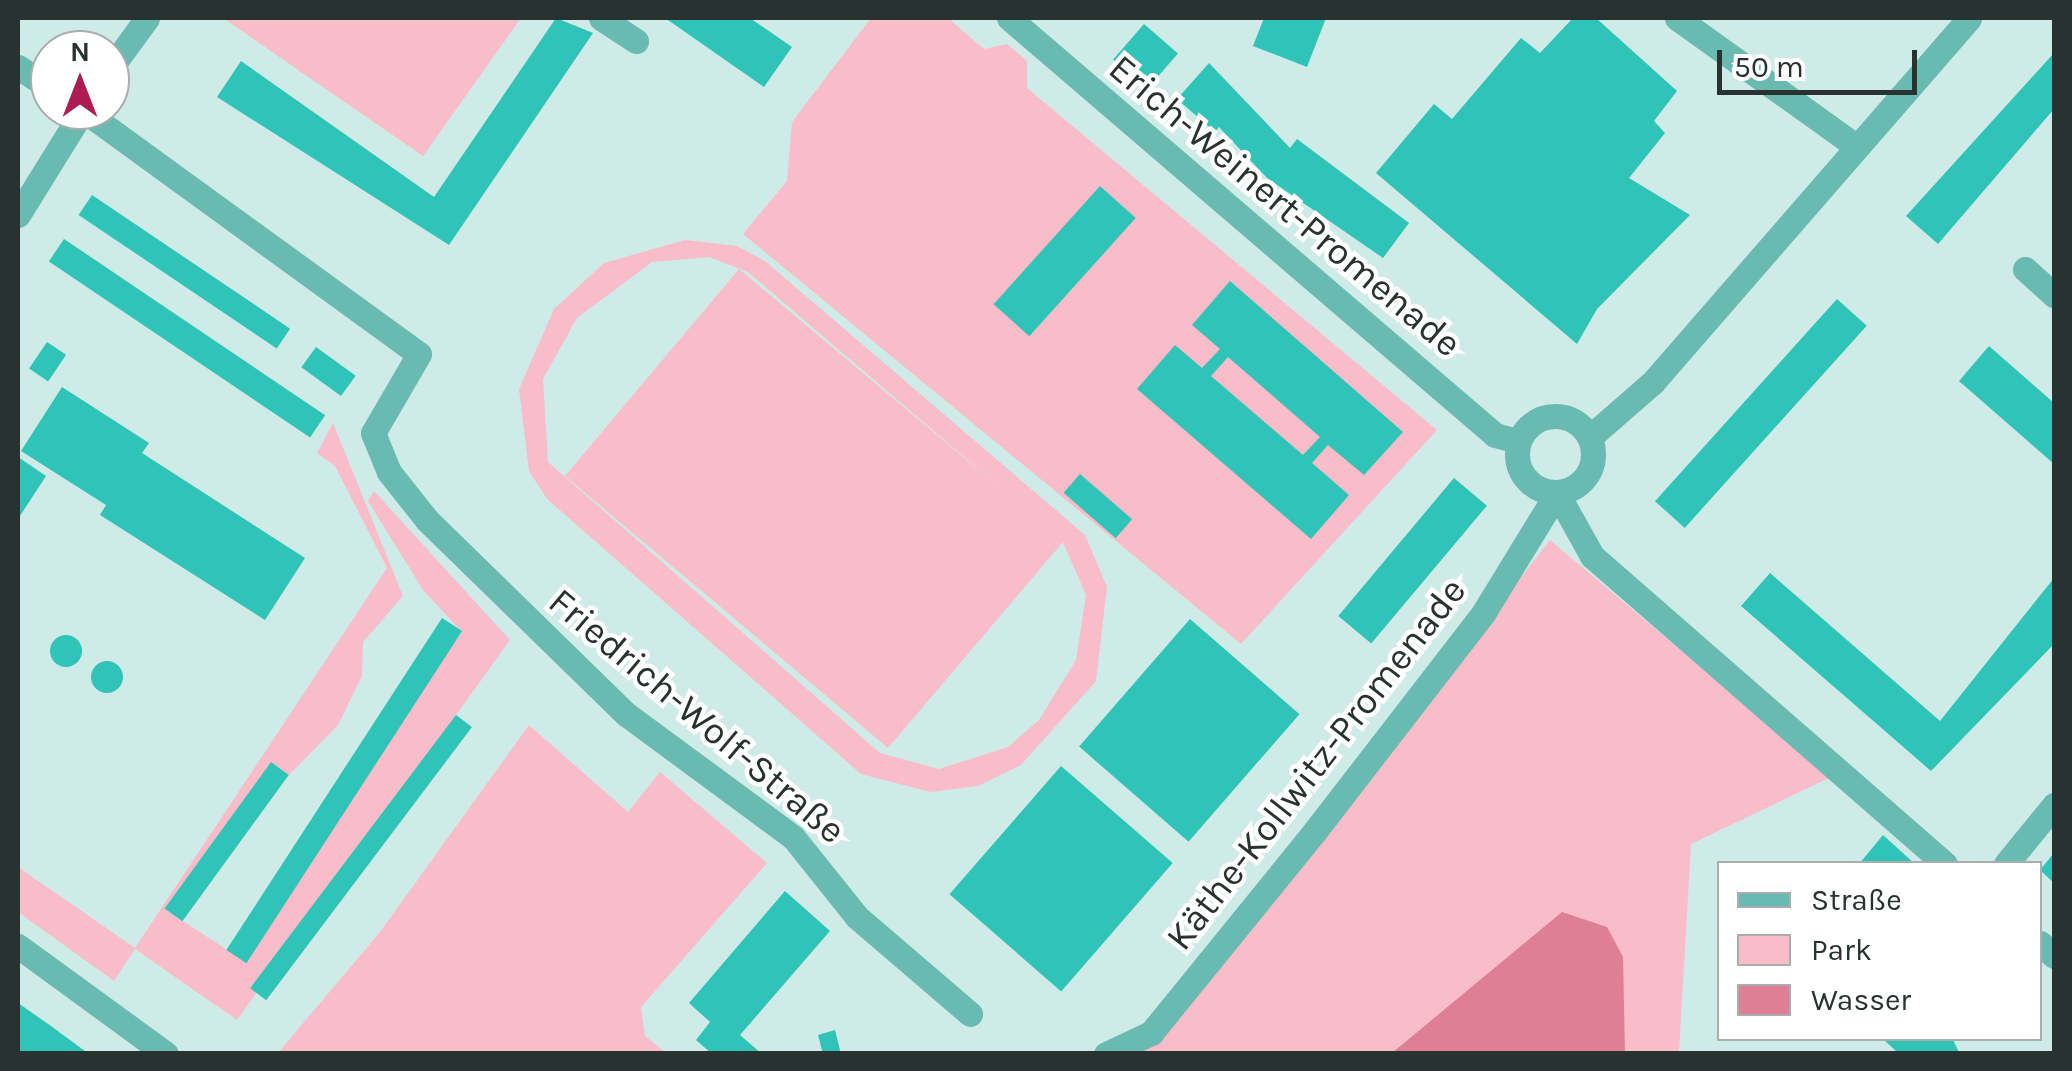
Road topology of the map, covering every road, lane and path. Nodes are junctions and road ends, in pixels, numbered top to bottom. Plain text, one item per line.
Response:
1 (147, 18) edge
2 (602, 18) edge
3 (1009, 18) edge
4 (1678, 18) edge
5 (1970, 18) edge
6 (130, 41) edge
7 (636, 41) dead end
8 (71, 130) edge
9 (110, 130) edge
10 (1857, 147) junction
11 (18, 216) edge
12 (2025, 269) dead end
13 (2054, 295) edge
14 (1576, 396) dead end
15 (1584, 430) junction
16 (1518, 442) junction
17 (1557, 493) junction
18 (2054, 805) edge
19 (1942, 861) edge
20 (2008, 861) edge
21 (18, 946) edge
22 (970, 1014) dead end
23 (166, 1054) edge
24 (1106, 1054) edge

1 - 6 street
2 - 7 street
3 - 16 street, Erich-Weinert-Promenade
4 - 10 street
5 - 10 street, Käthe-Kollwitz-Promenade
8 - 11 street
9 - 22 street, Friedrich-Wolf-Straße
10 - 15 street, Käthe-Kollwitz-Promenade
12 - 13 street
14 - 15 street, Käthe-Kollwitz-Promenade
15 - 16 street
15 - 17 street, Käthe-Kollwitz-Promenade
16 - 17 street
17 - 19 street
17 - 24 street, Käthe-Kollwitz-Promenade
18 - 20 street
21 - 23 street

